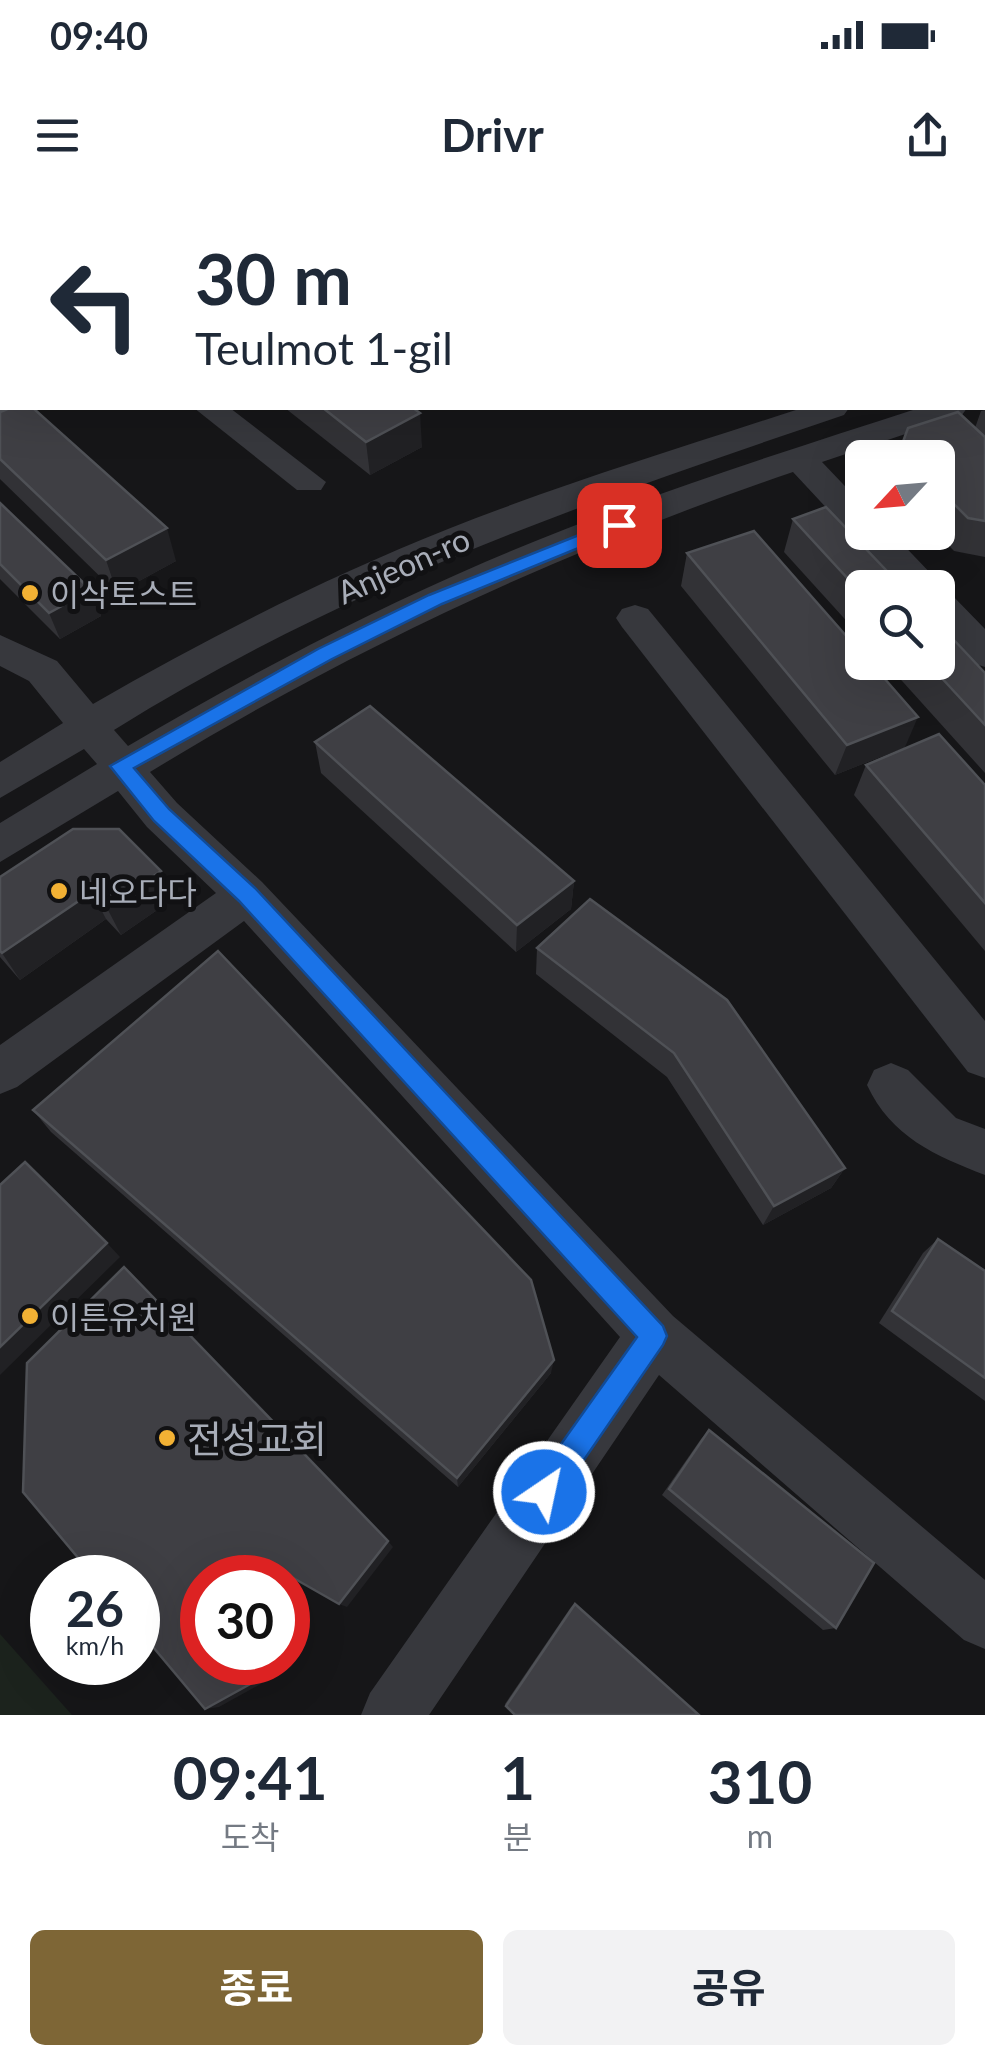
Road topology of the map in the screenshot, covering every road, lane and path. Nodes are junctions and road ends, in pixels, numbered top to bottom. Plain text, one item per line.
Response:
1 (213, 410) edge
2 (818, 410) edge
3 (945, 410) edge
4 (760, 418) edge
5 (798, 457) junction
6 (309, 482) dead end
7 (845, 507) edge
8 (887, 550) edge
9 (905, 570) edge
10 (985, 602) edge
11 (955, 607) edge
12 (635, 618) dead end
13 (955, 621) edge
14 (0, 649) edge
15 (985, 653) edge
16 (88, 728) junction
17 (120, 766) junction
18 (0, 782) edge
19 (0, 845) edge
20 (247, 895) junction
21 (985, 1057) edge
22 (0, 1072) edge
23 (891, 1085) dead end
24 (985, 1152) edge
25 (654, 1336) junction
26 (985, 1619) edge
27 (392, 1715) edge

1 - 6 street
2 - 4 street, Anjeon-ro
3 - 5 street, Anjeon-ro
4 - 16 street, Anjeon-ro
5 - 7 street
5 - 17 street, Anjeon-ro
8 - 9 street
10 - 11 street
12 - 21 street
13 - 15 street
14 - 16 street
16 - 17 street
16 - 18 street, Anjeon-ro
17 - 19 street, Anjeon-ro
17 - 20 street
20 - 22 street
20 - 25 street
23 - 24 street
25 - 26 street
25 - 27 street

